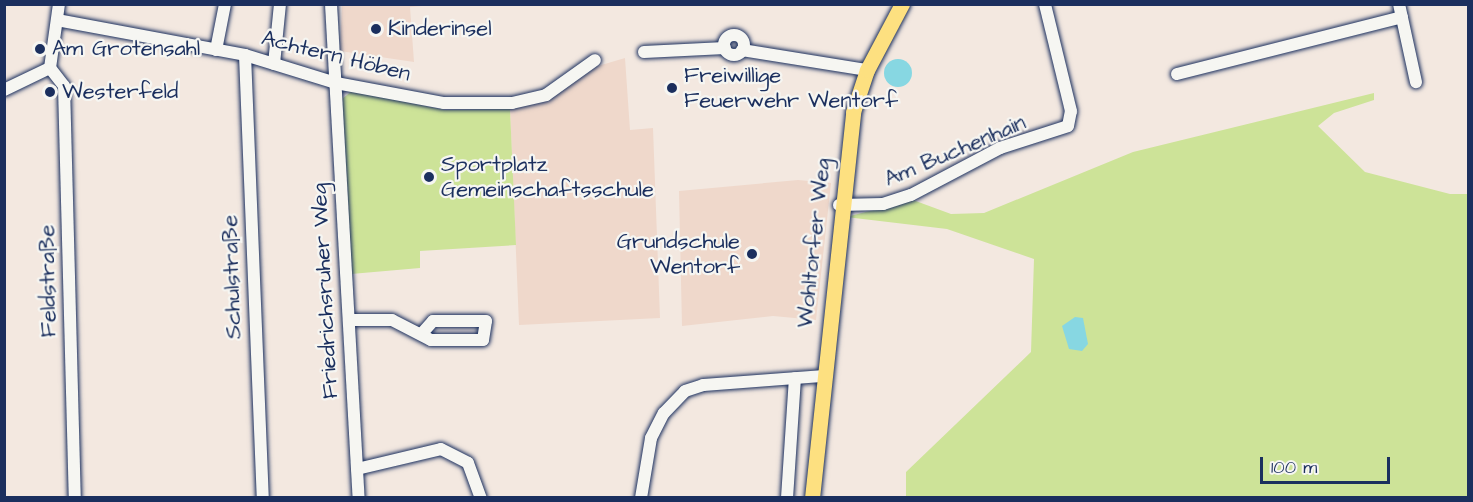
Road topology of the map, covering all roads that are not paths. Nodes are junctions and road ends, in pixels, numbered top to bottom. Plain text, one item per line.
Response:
1 (59, 4) edge
2 (225, 4) edge
3 (280, 4) edge
4 (331, 4) edge
5 (902, 4) edge
6 (1045, 4) edge
7 (1400, 11) edge
8 (57, 20) junction
9 (216, 50) junction
10 (644, 52) dead end
11 (245, 55) junction
12 (595, 60) dead end
13 (274, 64) junction
14 (50, 68) junction
15 (867, 70) junction
16 (1177, 74) dead end
17 (1416, 82) dead end
18 (336, 83) junction
19 (4, 90) edge
20 (839, 205) junction
21 (349, 320) junction
22 (423, 332) junction
23 (822, 376) junction
24 (795, 378) junction
25 (357, 469) junction
26 (75, 498) edge
27 (263, 498) edge
28 (359, 498) edge
29 (481, 498) edge
30 (641, 498) edge
31 (787, 498) edge
32 (812, 498) edge

1 - 8 street
2 - 9 street
3 - 13 street
4 - 18 street, Friedrichsruher Weg
5 - 15 main road, Wohltorfer Weg
6 - 20 street, Am Buchenhain
7 - 16 street
7 - 17 street
8 - 9 street, Achtern Höben
8 - 14 street
9 - 11 street, Achtern Höben
10 - 15 street
11 - 13 street, Achtern Höben
11 - 27 street, Schulstraße
12 - 18 street, Achtern Höben
13 - 18 street, Achtern Höben
14 - 19 street
14 - 26 street, Feldstraße
15 - 20 main road, Wohltorfer Weg
18 - 21 street, Friedrichsruher Weg
20 - 23 main road, Wohltorfer Weg
21 - 22 street
21 - 25 street, Friedrichsruher Weg
22 - 22 street
23 - 24 street
23 - 32 main road, Wohltorfer Weg
24 - 30 street
24 - 31 street
25 - 28 street, Friedrichsruher Weg
25 - 29 street

